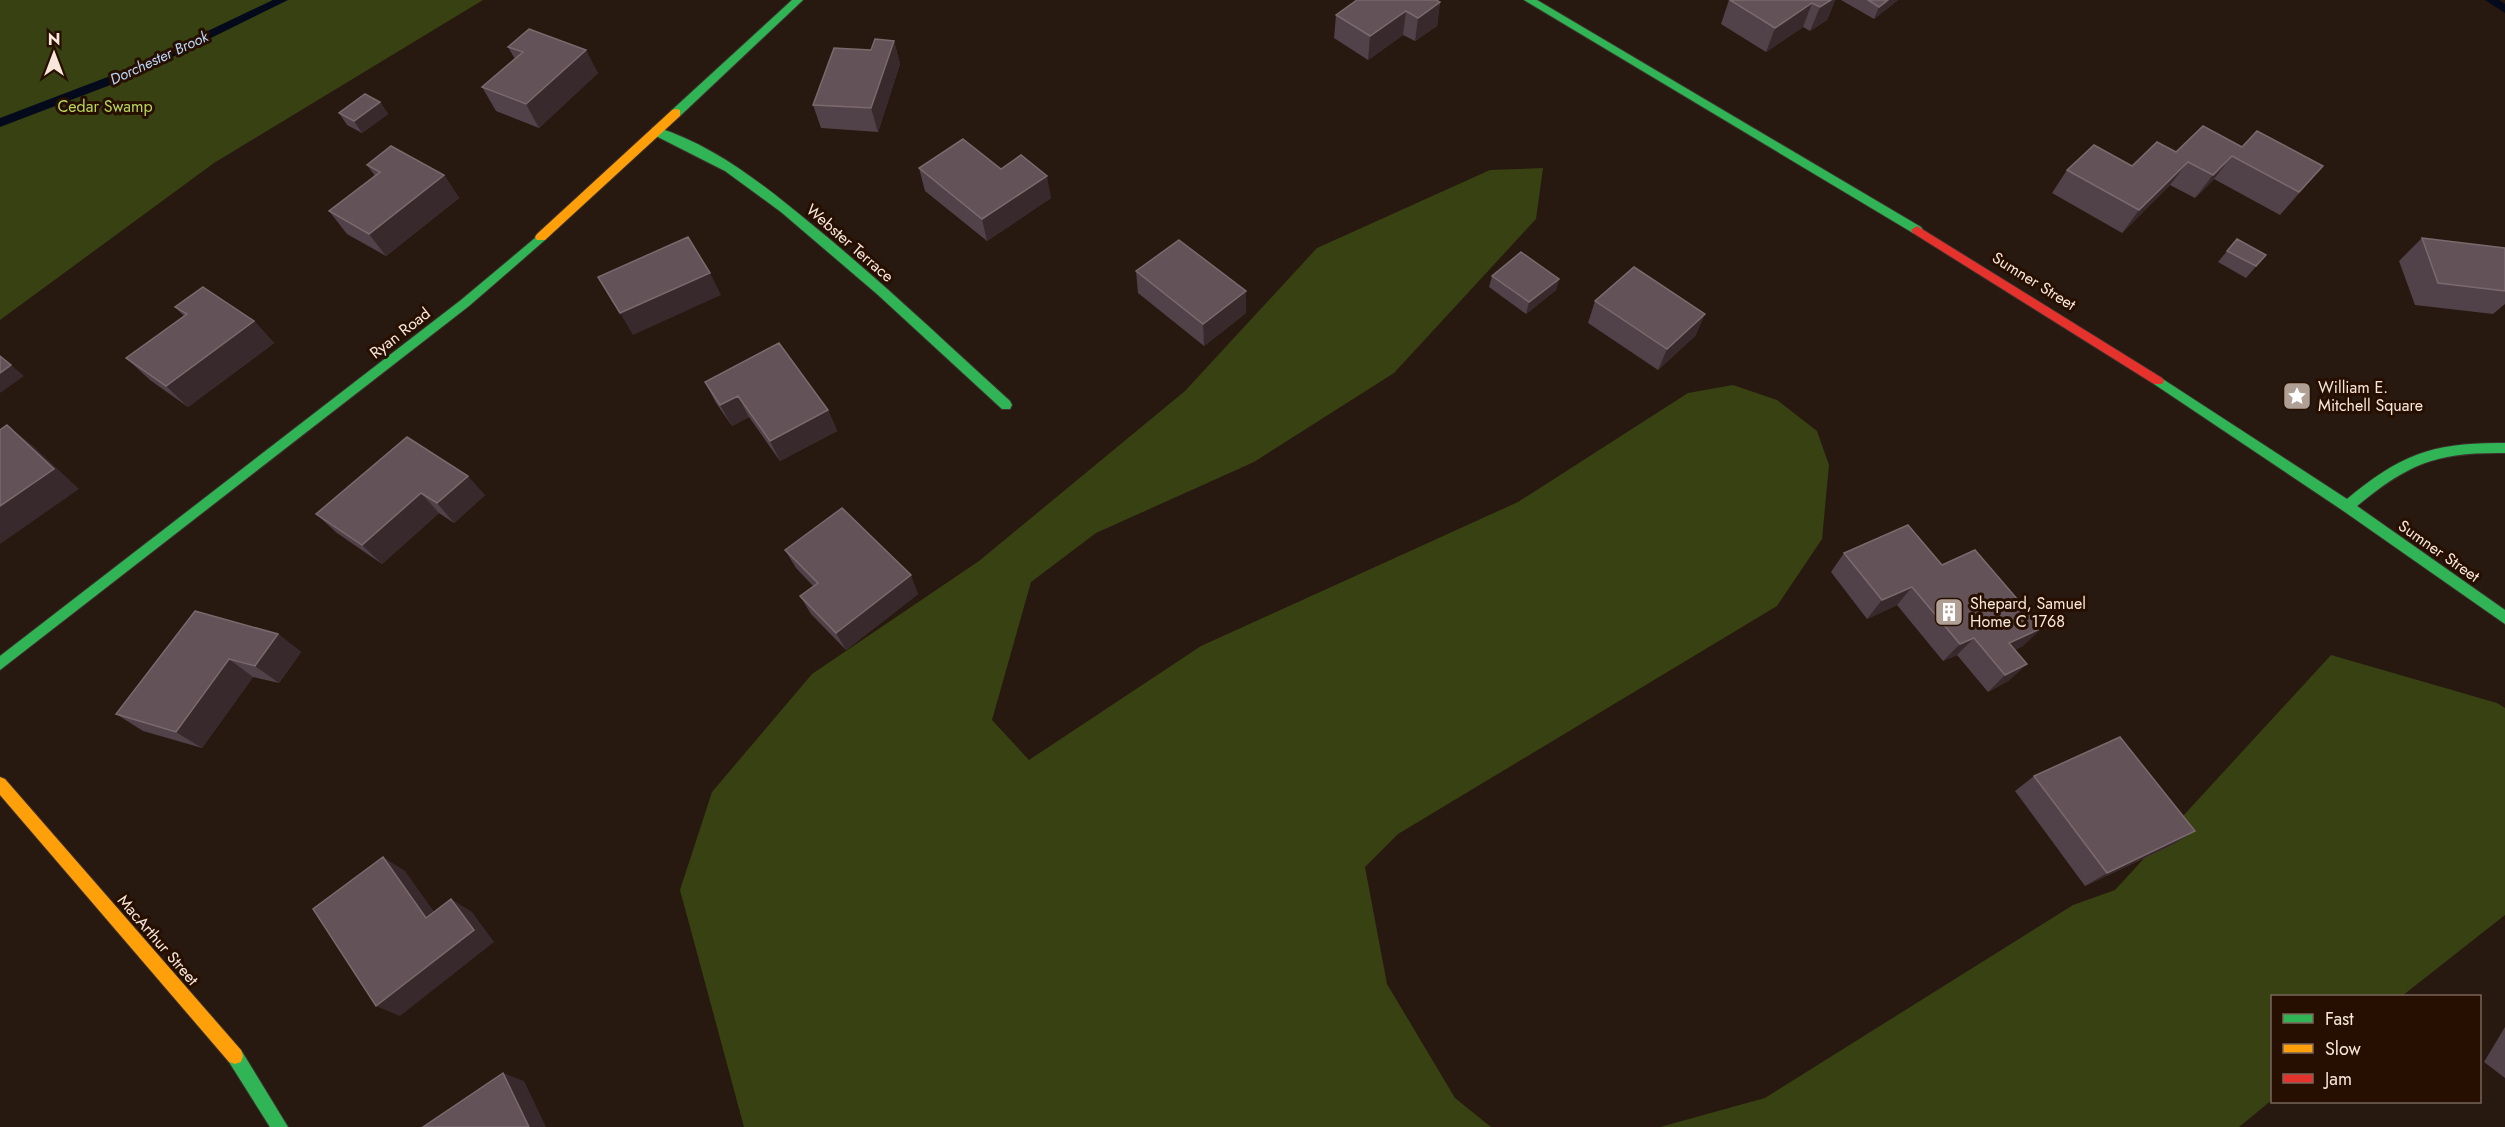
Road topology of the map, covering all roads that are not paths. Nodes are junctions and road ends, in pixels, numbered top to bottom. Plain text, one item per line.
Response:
1 (798, 0) edge
2 (1528, 0) edge
3 (656, 131) junction
4 (1006, 405) dead end
5 (2505, 448) edge
6 (2346, 507) junction
7 (2505, 618) edge
8 (0, 664) edge
9 (0, 784) edge
10 (280, 1127) edge

1 - 3 street, Ryan Road
2 - 6 street, Sumner Street
3 - 4 street, Webster Terrace
3 - 8 street, Ryan Road
5 - 6 street
6 - 7 street, Sumner Street
9 - 10 street, MacArthur Street

